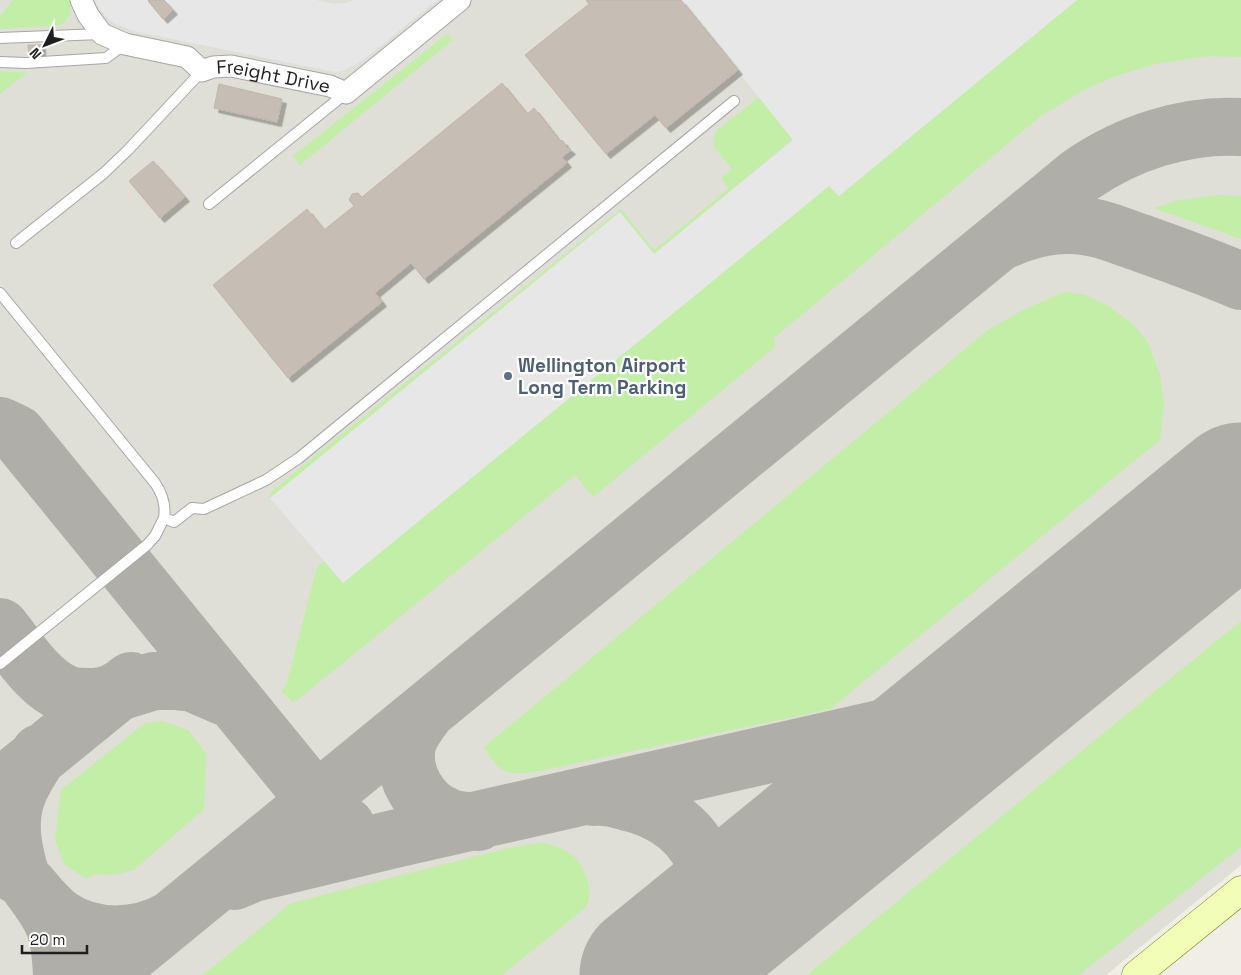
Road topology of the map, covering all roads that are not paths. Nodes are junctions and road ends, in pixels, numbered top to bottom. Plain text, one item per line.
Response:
1 (81, 0) edge
2 (460, 0) edge
3 (102, 34) junction
4 (0, 38) edge
5 (125, 44) junction
6 (0, 62) edge
7 (202, 71) junction
8 (346, 93) junction
9 (734, 101) dead end
10 (209, 204) dead end
11 (16, 243) dead end
12 (0, 293) edge
13 (164, 518) junction
14 (0, 664) edge
15 (1241, 890) edge
16 (1136, 975) edge

1 - 3 street
2 - 8 street, Freight Drive
3 - 4 lane
3 - 5 street, Freight Drive
5 - 6 lane
5 - 7 street, Freight Drive
7 - 8 street, Freight Drive
7 - 11 lane
8 - 10 lane
9 - 13 lane
12 - 13 lane
13 - 14 lane
15 - 16 main road

